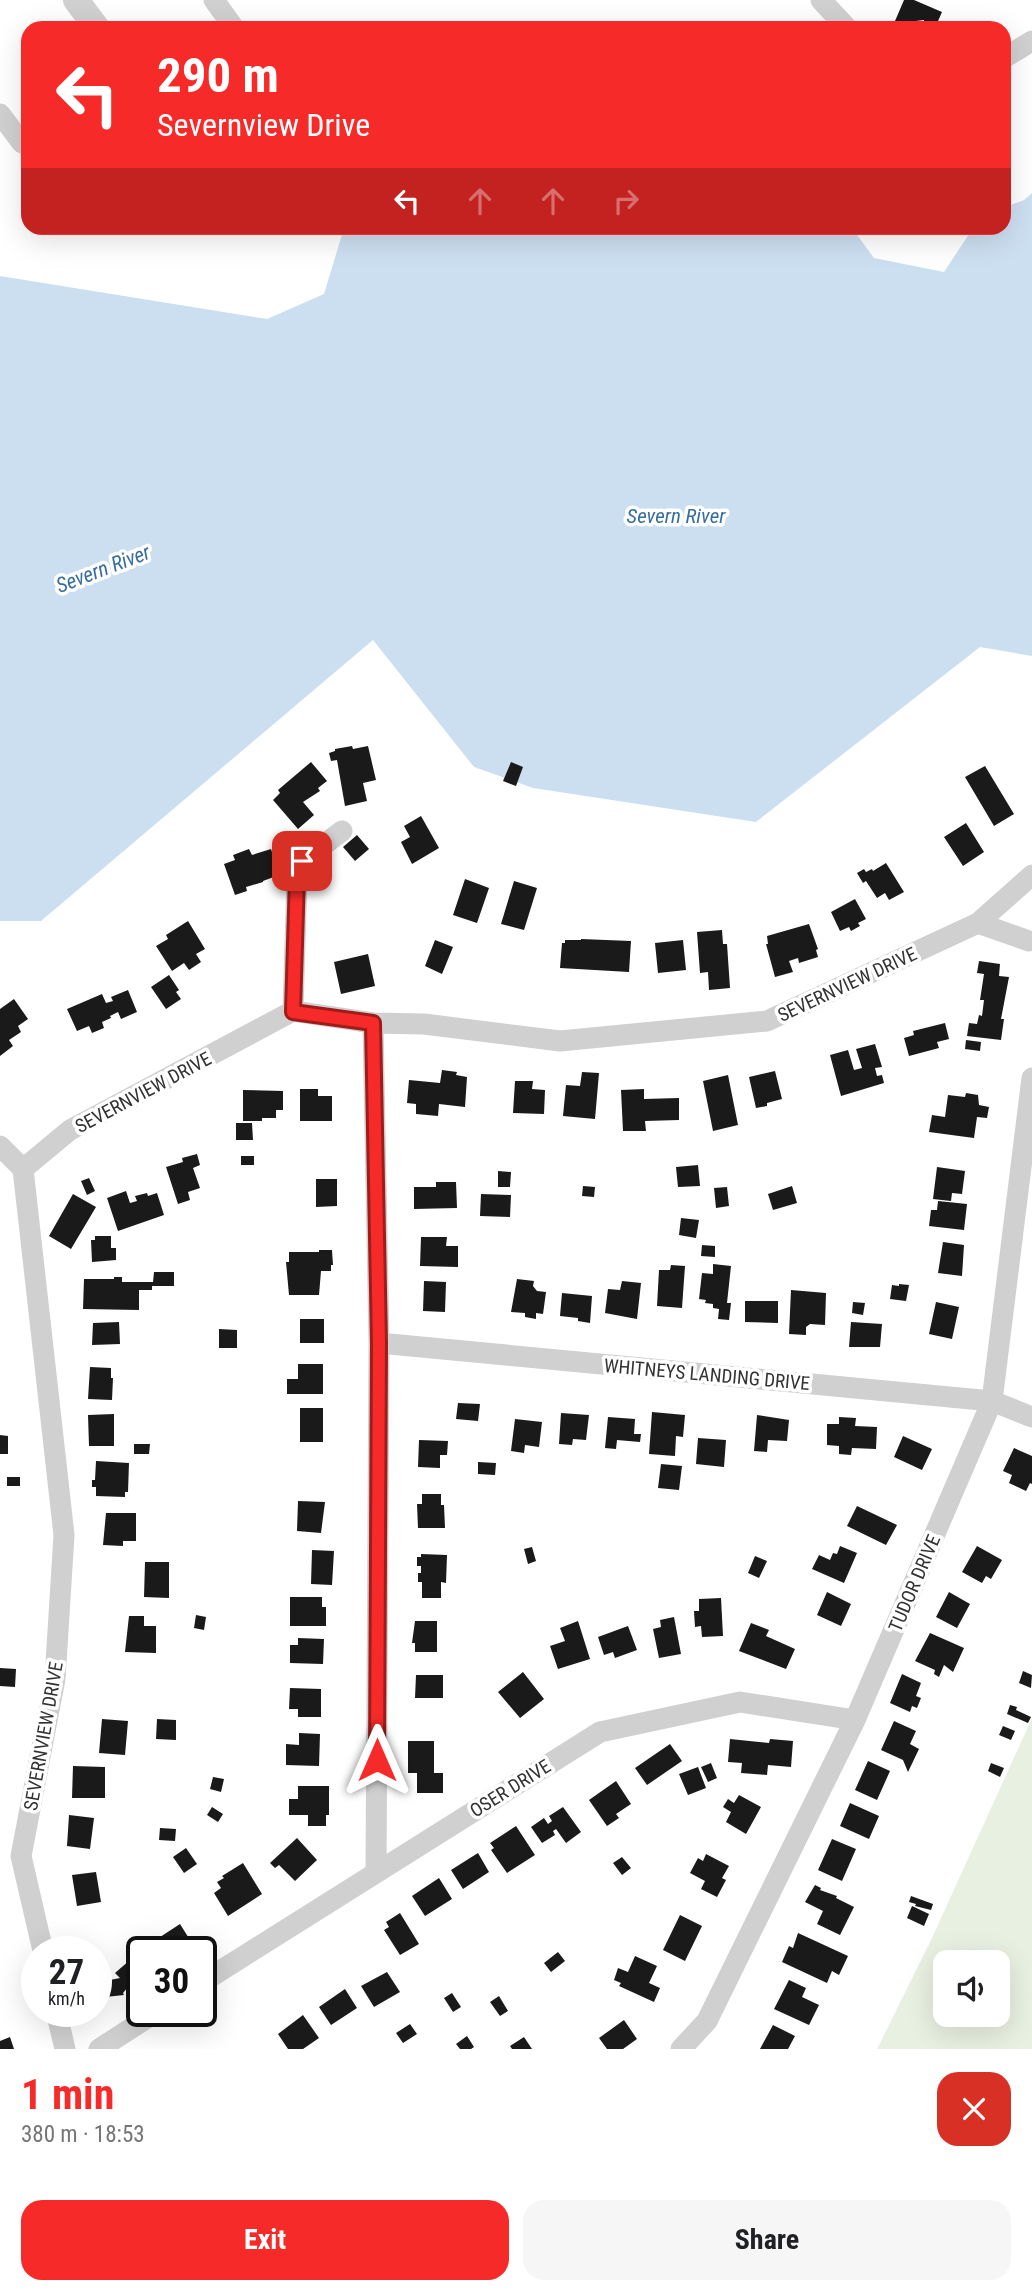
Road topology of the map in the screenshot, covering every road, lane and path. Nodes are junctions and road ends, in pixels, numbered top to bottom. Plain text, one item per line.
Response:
1 (76, 0) edge
2 (214, 0) edge
3 (821, 0) edge
4 (92, 21) edge
5 (229, 21) edge
6 (840, 21) edge
7 (1032, 41) edge
8 (1011, 54) edge
9 (0, 114) edge
10 (21, 142) edge
11 (342, 831) dead end
12 (1032, 875) edge
13 (978, 923) junction
14 (1031, 940) edge
15 (293, 1012) junction
16 (373, 1023) junction
17 (1032, 1079) edge
18 (0, 1146) edge
19 (23, 1169) junction
20 (379, 1343) junction
21 (992, 1401) junction
22 (1032, 1418) edge
23 (855, 1720) junction
24 (376, 1871) junction
25 (40, 1936) edge
26 (217, 1973) edge
27 (60, 2027) edge
28 (133, 2027) edge
29 (65, 2049) edge
30 (99, 2049) edge
31 (681, 2049) edge

1 - 4 street
2 - 5 street
3 - 6 street
7 - 8 street
9 - 10 street
11 - 15 street
12 - 13 street, SEVERNVIEW DRIVE
13 - 14 street
13 - 16 street, SEVERNVIEW DRIVE
15 - 16 street, SEVERNVIEW DRIVE
15 - 19 street, SEVERNVIEW DRIVE
16 - 20 street
17 - 21 street, TUDOR DRIVE
18 - 19 street
19 - 25 street, SEVERNVIEW DRIVE
20 - 21 street, WHITNEYS LANDING DRIVE
20 - 24 street
21 - 22 street, WHITNEYS LANDING DRIVE
21 - 23 street, TUDOR DRIVE
23 - 24 street, OSER DRIVE
23 - 31 street, TUDOR DRIVE
24 - 26 street, OSER DRIVE
27 - 29 street
28 - 30 street

